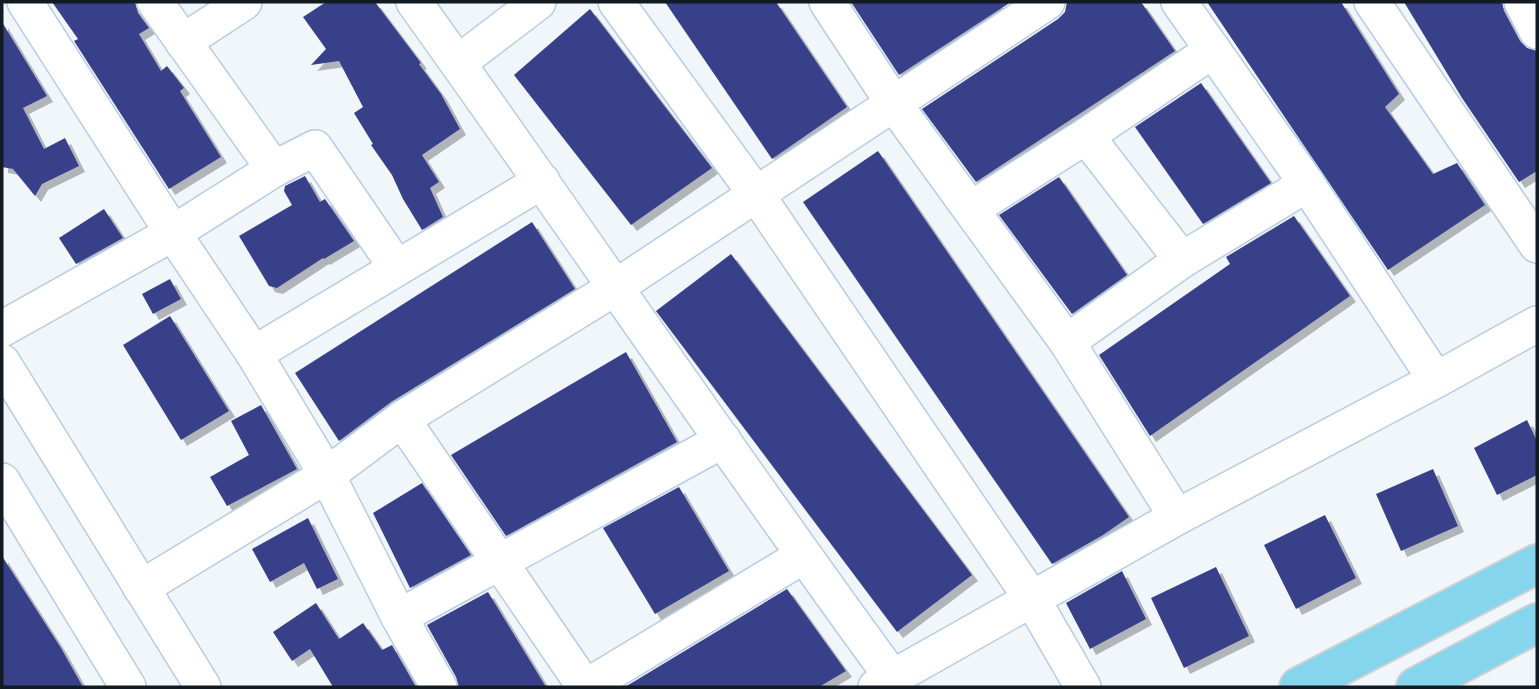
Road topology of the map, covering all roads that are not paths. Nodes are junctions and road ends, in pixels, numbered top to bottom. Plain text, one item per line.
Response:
1 (25, 2) edge
2 (155, 2) edge
3 (244, 2) edge
4 (414, 2) edge
5 (538, 2) edge
6 (615, 2) edge
7 (827, 2) edge
8 (1047, 2) edge
9 (1179, 2) edge
10 (1372, 2) edge
11 (2, 16) edge
12 (183, 42) junction
13 (1213, 50) junction
14 (458, 63) junction
15 (894, 104) junction
16 (1086, 136) junction
17 (274, 169) junction
18 (542, 181) junction
19 (1307, 184) junction
20 (757, 194) junction
21 (971, 209) junction
22 (1533, 229) edge
23 (173, 233) junction
24 (1182, 260) junction
25 (397, 268) junction
26 (616, 287) junction
27 (1537, 324) edge
28 (2, 329) edge
29 (1067, 342) junction
30 (254, 354) junction
31 (2, 362) edge
32 (1437, 380) junction
33 (402, 419) junction
34 (723, 440) junction
35 (327, 475) junction
36 (2, 481) edge
37 (1177, 517) junction
38 (803, 556) junction
39 (500, 561) junction
40 (1537, 564) edge
41 (141, 588) junction
42 (1032, 599) junction
43 (399, 617) junction
44 (1537, 623) edge
45 (884, 682) edge
46 (128, 687) edge
47 (203, 687) edge
48 (439, 687) edge
49 (586, 687) edge
50 (1083, 687) edge
51 (1300, 687) edge
52 (1416, 687) edge

1 - 11 street
1 - 23 street
2 - 12 street
3 - 12 street
4 - 14 street
5 - 14 street
6 - 20 street
7 - 15 street
8 - 15 street
9 - 13 street
10 - 22 street
12 - 17 street
13 - 16 street
13 - 19 street
14 - 18 street
15 - 20 street
15 - 21 street
16 - 21 street
16 - 24 street
17 - 23 street
17 - 25 street
18 - 25 street
18 - 26 street
19 - 24 street
19 - 32 street
20 - 26 street
20 - 42 street
21 - 29 street
23 - 28 street
23 - 30 street
24 - 29 street
25 - 30 street
26 - 33 street
26 - 34 street
27 - 32 street
29 - 37 street
30 - 35 street
31 - 41 street
32 - 37 street
33 - 35 street
33 - 39 street
34 - 38 street
34 - 39 street
35 - 41 street
35 - 43 street
36 - 46 street
37 - 42 street
38 - 45 street
38 - 49 street
39 - 43 street
39 - 49 street
40 - 51 main road
41 - 47 street
42 - 45 street
42 - 50 street
43 - 48 street
44 - 52 main road

